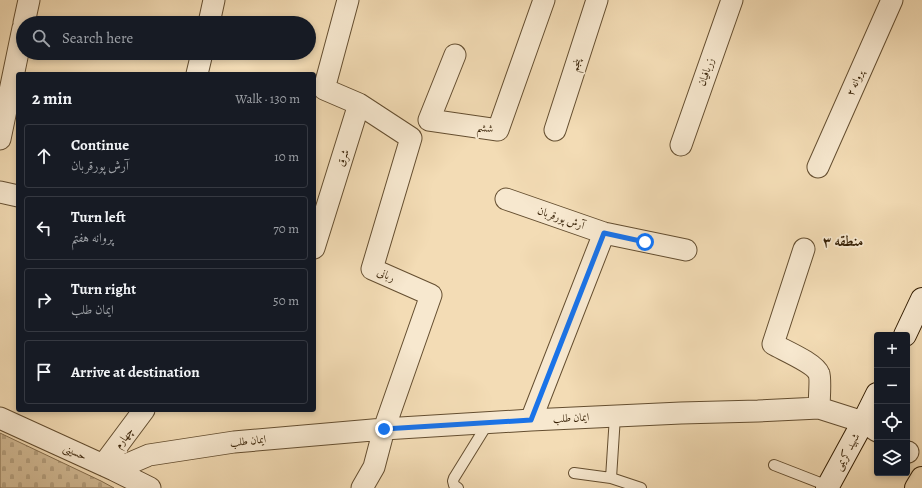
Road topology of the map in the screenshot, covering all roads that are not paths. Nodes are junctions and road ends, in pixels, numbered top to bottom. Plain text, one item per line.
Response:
1 (29, 0) edge
2 (214, 0) edge
3 (348, 0) edge
4 (544, 0) edge
5 (597, 0) edge
6 (732, 0) edge
7 (892, 0) edge
8 (26, 16) edge
9 (210, 16) edge
10 (455, 55) dead end
11 (16, 60) edge
12 (200, 60) edge
13 (197, 72) edge
14 (359, 104) junction
15 (555, 130) dead end
16 (0, 139) edge
17 (681, 145) dead end
18 (818, 167) dead end
19 (0, 192) edge
20 (16, 196) edge
21 (506, 200) dead end
22 (604, 233) junction
23 (316, 242) edge
24 (804, 249) dead end
25 (686, 250) dead end
26 (922, 299) edge
27 (906, 332) edge
28 (875, 404) edge
29 (819, 408) junction
30 (143, 412) edge
31 (615, 416) junction
32 (0, 418) edge
33 (531, 420) junction
34 (488, 422) junction
35 (870, 427) edge
36 (384, 429) junction
37 (774, 465) dead end
38 (109, 468) junction
39 (574, 473) dead end
40 (611, 478) junction
41 (922, 478) edge
42 (828, 487) edge
43 (150, 488) edge
44 (362, 488) edge
45 (458, 488) edge
46 (641, 488) edge
47 (916, 488) edge

1 - 8 street
2 - 9 street
3 - 14 street
4 - 10 street, ششم
5 - 15 street, پنجم
6 - 17 street, زربافیان
7 - 18 street, پروانه ۲
11 - 16 street
12 - 13 street
14 - 23 street, شرق
14 - 36 street, ربانی
19 - 20 street
21 - 22 street, آرش پورقربان
22 - 25 street, آرش پورقربان
22 - 33 street
24 - 29 street
26 - 27 main road
28 - 35 main road, شهید کریمی
29 - 31 street, ایمان طلب
29 - 35 street, ایمان طلب
30 - 38 street, چهارم
31 - 33 street, ایمان طلب
31 - 40 lane
32 - 38 street, حسینی
33 - 34 street, ایمان طلب
34 - 36 street, ایمان طلب
34 - 45 lane
35 - 42 main road, شهید کریمی
36 - 38 street, ایمان طلب
36 - 44 street
37 - 42 lane
38 - 43 street, حسینی
39 - 40 lane
40 - 46 lane
41 - 47 main road

